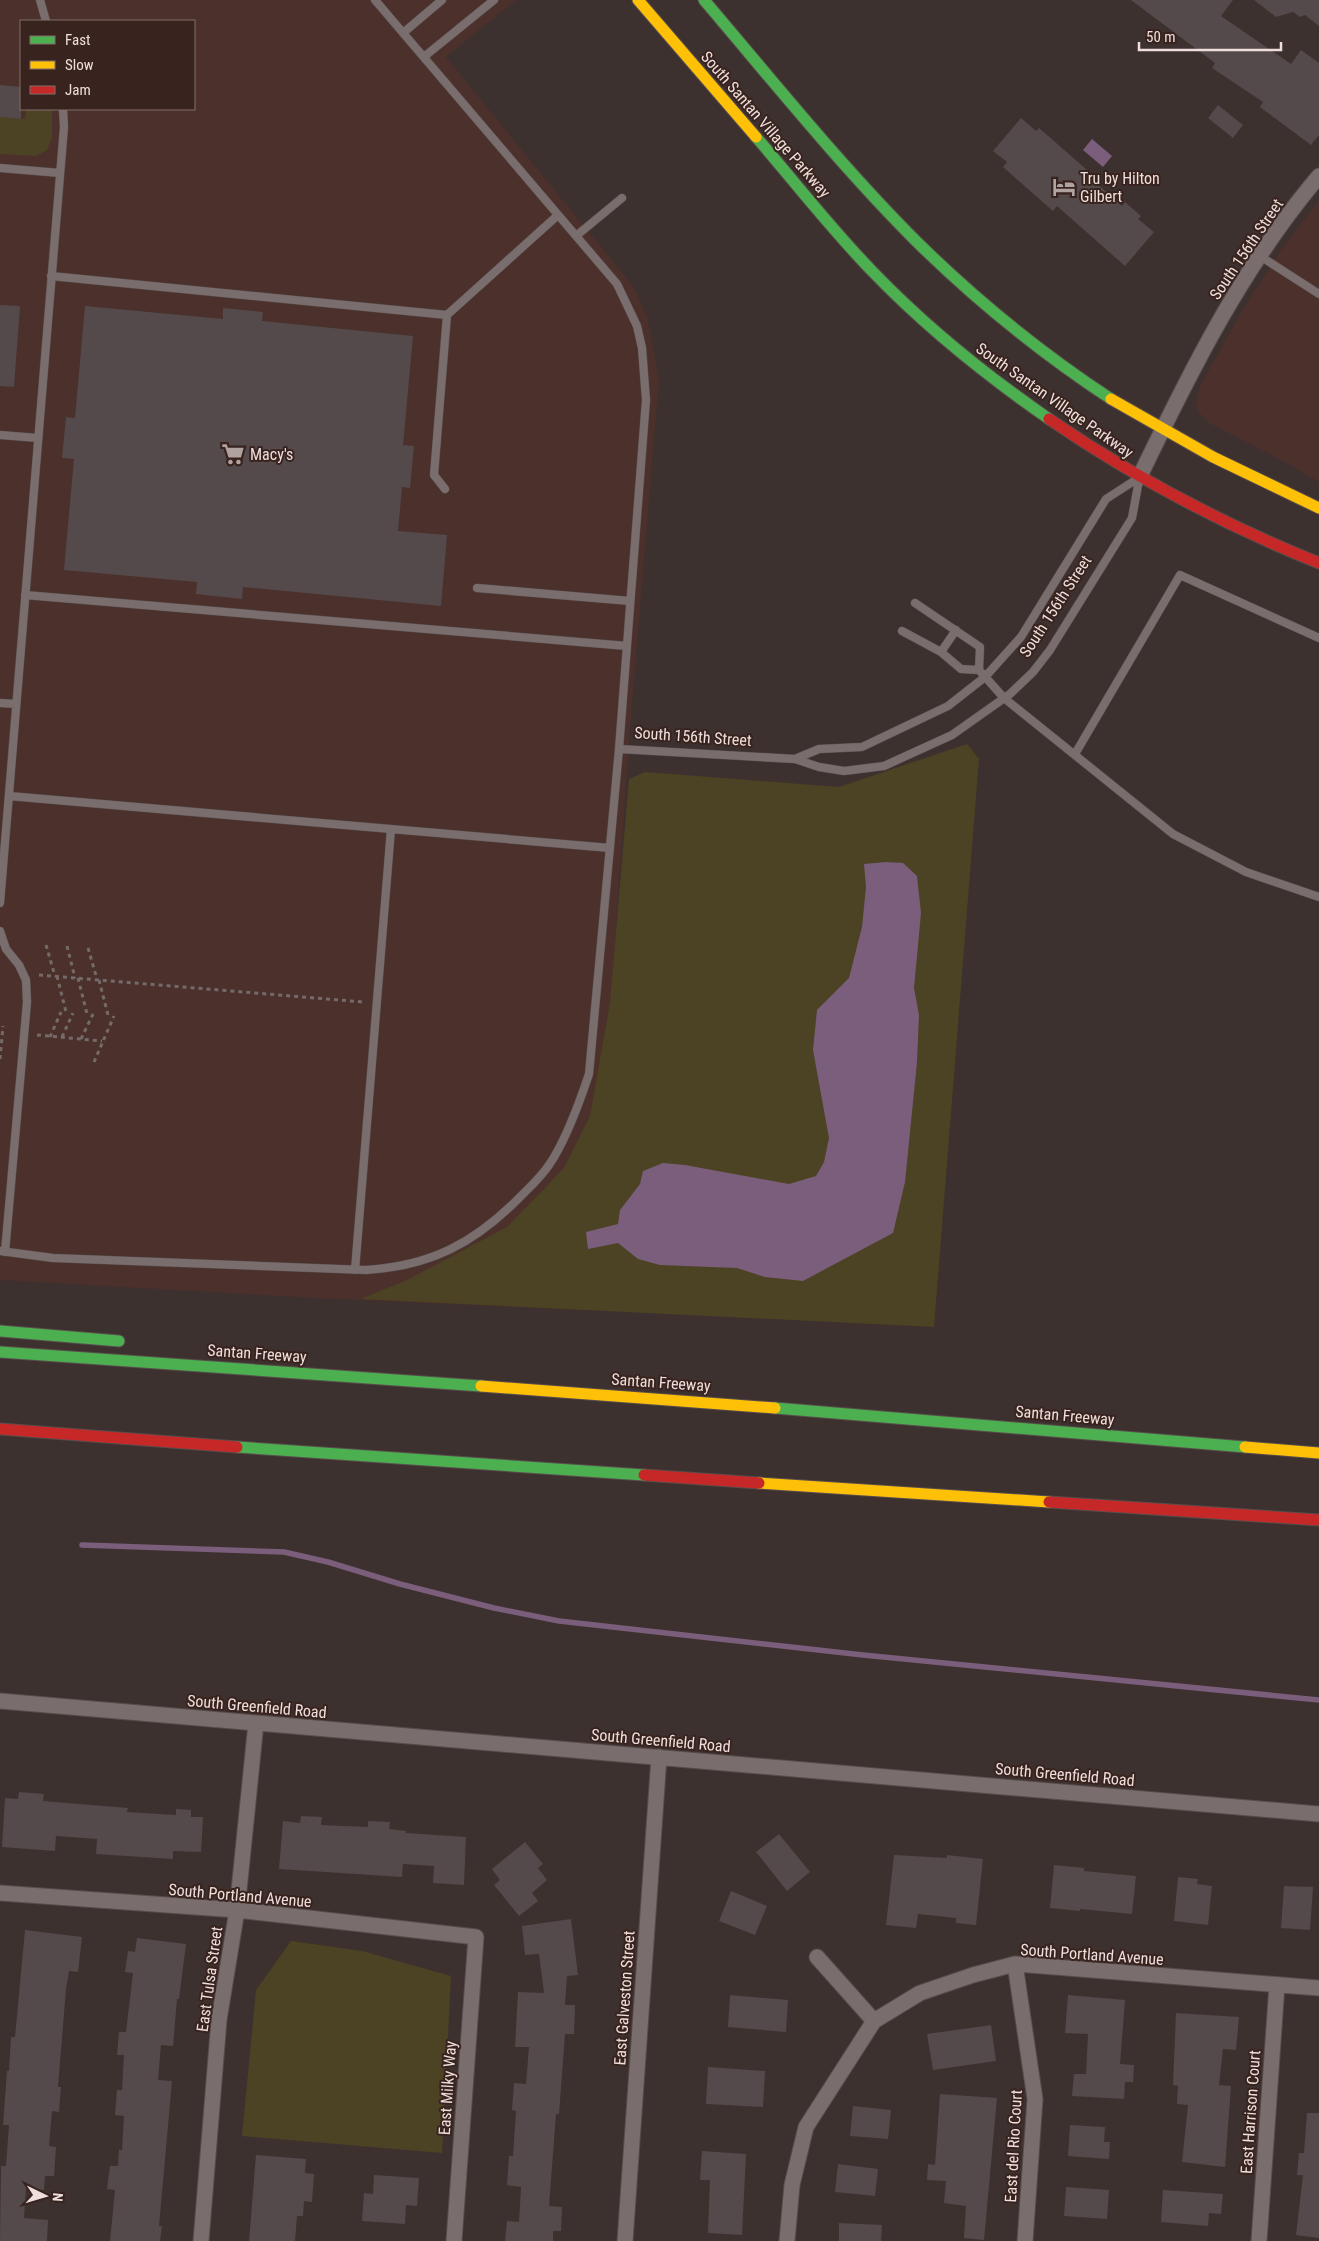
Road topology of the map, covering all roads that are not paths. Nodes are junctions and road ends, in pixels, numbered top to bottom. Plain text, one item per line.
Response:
1 (40, 0) edge
2 (375, 0) edge
3 (442, 0) edge
4 (494, 0) edge
5 (638, 0) edge
6 (704, 0) edge
7 (46, 20) edge
8 (404, 33) junction
9 (424, 56) junction
10 (63, 110) edge
11 (0, 168) edge
12 (60, 173) junction
13 (1319, 176) edge
14 (622, 198) dead end
15 (558, 215) junction
16 (576, 236) junction
17 (1260, 256) junction
18 (51, 276) junction
19 (1319, 294) edge
20 (446, 315) junction
21 (1162, 430) junction
22 (0, 434) edge
23 (38, 438) junction
24 (1139, 478) junction
25 (445, 489) dead end
26 (1319, 508) edge
27 (1319, 563) edge
28 (477, 588) dead end
29 (25, 595) junction
30 (630, 601) junction
31 (915, 603) dead end
32 (956, 630) junction
33 (902, 631) dead end
34 (1319, 638) edge
35 (627, 646) junction
36 (941, 652) junction
37 (979, 670) junction
38 (985, 677) junction
39 (1004, 698) junction
40 (0, 703) edge
41 (16, 704) junction
42 (619, 749) junction
43 (1074, 754) junction
44 (795, 759) junction
45 (9, 796) junction
46 (392, 829) junction
47 (610, 848) junction
48 (2, 853) edge
49 (1319, 897) edge
50 (0, 903) edge
51 (0, 931) edge
52 (3, 947) edge
53 (2, 1252) edge
54 (354, 1270) junction
55 (0, 1331) edge
56 (132, 1342) dead end
57 (0, 1352) edge
58 (289, 1361) dead end
59 (485, 1385) junction
60 (0, 1429) edge
61 (100, 1436) junction
62 (45, 1444) dead end
63 (1319, 1453) edge
64 (1319, 1520) edge
65 (0, 1701) edge
66 (256, 1723) junction
67 (659, 1758) junction
68 (1319, 1814) edge
69 (0, 1894) edge
70 (237, 1910) junction
71 (476, 1938) joint
72 (818, 1957) dead end
73 (1015, 1964) junction
74 (1277, 1985) junction
75 (1319, 1988) edge
76 (874, 2021) junction
77 (201, 2241) edge
78 (454, 2241) edge
79 (625, 2241) edge
80 (787, 2241) edge
81 (1025, 2241) edge
82 (1259, 2241) edge

1 - 7 lane
2 - 8 lane
3 - 8 lane
4 - 9 lane
5 - 24 main road, South Santan Village Parkway
6 - 21 main road, South Santan Village Parkway
8 - 9 lane
9 - 15 lane
10 - 12 lane
11 - 12 lane
12 - 18 lane
13 - 17 street, South 156th Street
14 - 16 lane
15 - 16 lane
15 - 20 lane
16 - 30 lane
17 - 19 lane
17 - 21 street, South 156th Street
18 - 20 lane
18 - 23 lane
20 - 25 lane
21 - 24 street, South 156th Street
21 - 26 main road, South Santan Village Parkway
22 - 23 lane
23 - 29 lane
24 - 27 main road, South Santan Village Parkway
24 - 38 lane, South 156th Street
24 - 39 lane, South 156th Street
28 - 30 lane
29 - 35 lane
29 - 41 lane
30 - 35 lane
31 - 32 lane
32 - 36 lane
32 - 37 lane
33 - 36 lane
34 - 43 lane
35 - 42 lane
36 - 37 lane
37 - 38 lane
38 - 39 lane
38 - 44 lane, South 156th Street
39 - 43 lane
39 - 44 lane, South 156th Street
40 - 41 lane
41 - 45 lane
42 - 44 lane, South 156th Street
42 - 47 lane
43 - 49 lane
45 - 46 lane
45 - 48 lane
46 - 47 lane
46 - 54 lane
47 - 54 lane
48 - 50 lane
51 - 52 lane
52 - 53 lane
53 - 54 lane
55 - 56 main road
57 - 59 main road, Santan Freeway
58 - 59 main road
59 - 63 main road, Santan Freeway
60 - 61 main road
61 - 62 main road
61 - 64 main road
65 - 66 street, South Greenfield Road
66 - 67 street, South Greenfield Road
66 - 70 street, East Tulsa Street
67 - 68 street, South Greenfield Road
67 - 79 street, East Galveston Street
69 - 70 street, South Portland Avenue
70 - 71 street, South Portland Avenue
70 - 77 street, East Tulsa Street
71 - 78 street, East Milky Way
72 - 76 street
73 - 74 street, South Portland Avenue
73 - 76 street, South Portland Avenue
73 - 81 street, East del Rio Court
74 - 75 street, South Portland Avenue
74 - 82 street, East Harrison Court
76 - 80 street

